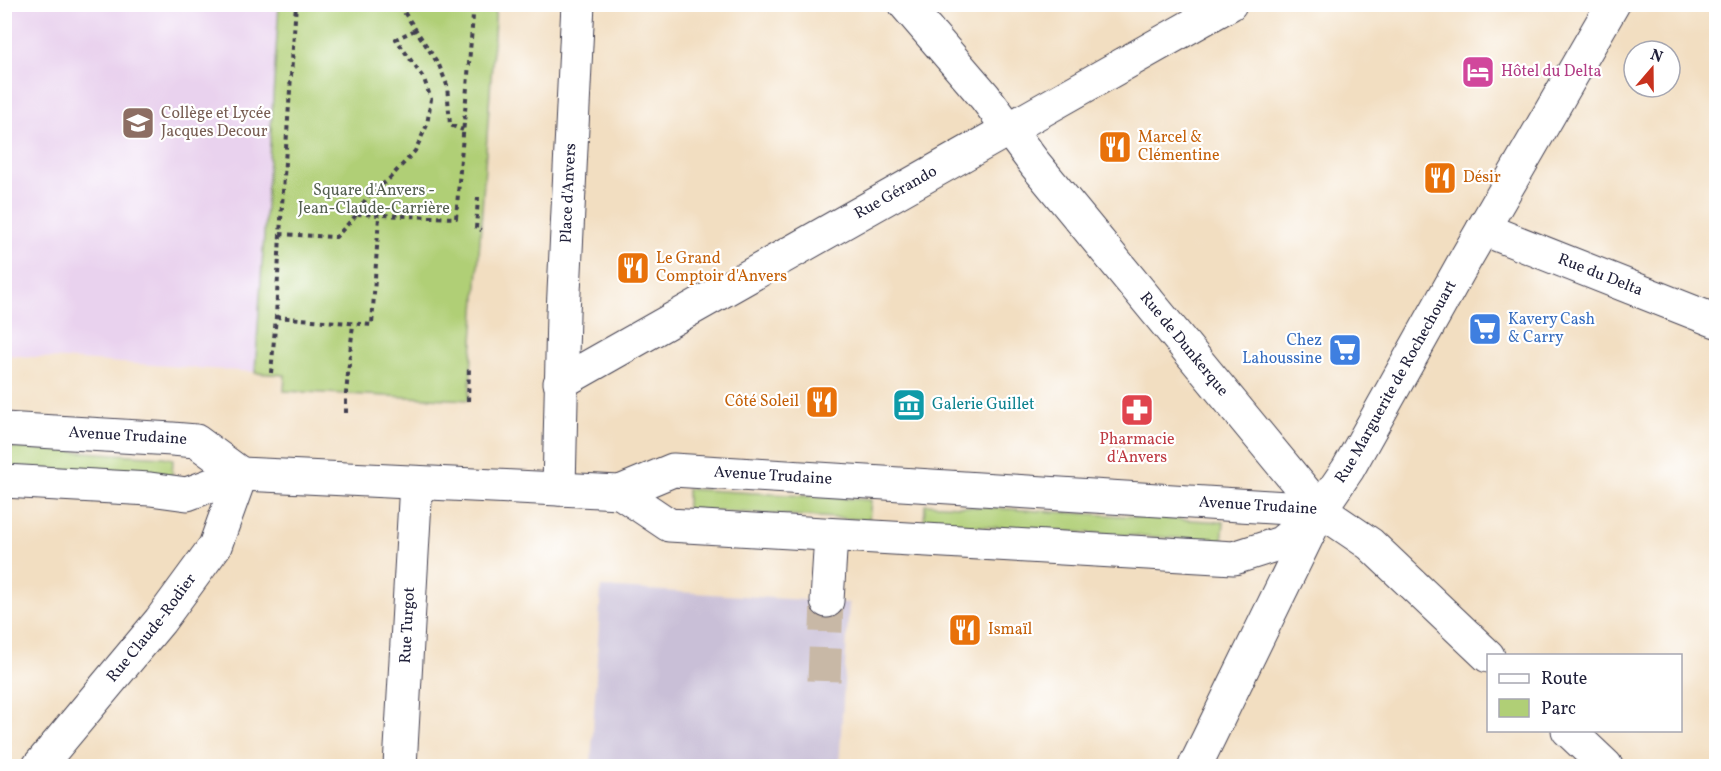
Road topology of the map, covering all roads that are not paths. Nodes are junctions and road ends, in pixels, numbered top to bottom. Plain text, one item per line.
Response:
1 (578, 4) edge
2 (905, 4) edge
3 (1230, 4) edge
4 (1612, 4) edge
5 (1009, 129) junction
6 (1483, 229) junction
7 (1716, 321) edge
8 (560, 383) junction
9 (4, 429) edge
10 (241, 474) junction
11 (4, 481) edge
12 (416, 483) junction
13 (559, 489) junction
14 (620, 492) junction
15 (1320, 510) junction
16 (831, 535) junction
17 (827, 601) tunnel mouth
18 (1487, 655) edge
19 (1570, 732) edge
20 (39, 766) edge
21 (400, 766) edge
22 (1194, 766) edge
23 (1606, 766) edge

1 - 8 street, Place d'Anvers
2 - 5 street, Rue de Dunkerque
3 - 5 street, Rue Gérando
4 - 6 street, Rue Marguerite de Rochechouart
5 - 8 street, Rue Gérando
5 - 15 street, Rue de Dunkerque
6 - 7 street, Rue du Delta
6 - 15 street, Rue Marguerite de Rochechouart
8 - 13 street, Place d'Anvers
9 - 10 street, Avenue Trudaine
10 - 11 street, Avenue Trudaine
10 - 12 street, Avenue Trudaine
10 - 20 street, Rue Claude-Rodier
12 - 13 street, Avenue Trudaine
12 - 21 street, Rue Turgot
13 - 14 street, Avenue Trudaine
14 - 15 street, Avenue Trudaine
14 - 16 street, Avenue Trudaine
15 - 16 street, Avenue Trudaine
15 - 18 street, Rue de Dunkerque
15 - 22 street, Rue Marguerite de Rochechouart
16 - 17 street
19 - 23 street

